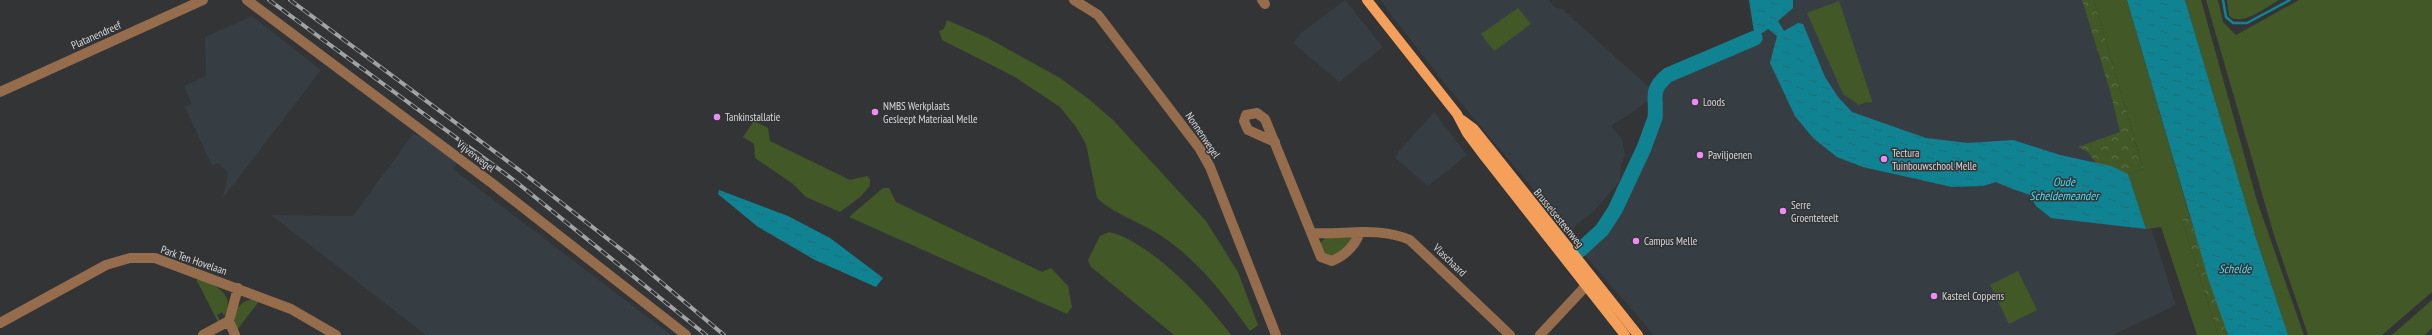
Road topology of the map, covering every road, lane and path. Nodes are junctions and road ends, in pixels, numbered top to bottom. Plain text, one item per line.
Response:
1 (203, 0) edge
2 (247, 0) edge
3 (1074, 0) edge
4 (1367, 0) edge
5 (0, 92) edge
6 (1460, 118) junction
7 (1274, 142) dead end
8 (1360, 232) junction
9 (1312, 233) junction
10 (1585, 270) junction
11 (1585, 286) junction
12 (238, 288) junction
13 (1601, 290) junction
14 (229, 321) junction
15 (0, 323) edge
16 (202, 335) edge
17 (235, 335) edge
18 (336, 335) edge
19 (686, 335) edge
20 (1276, 335) edge
21 (1510, 335) edge
22 (1540, 335) edge
23 (1625, 335) edge
24 (1638, 335) edge

1 - 5 street, Platanendreef
2 - 19 street, Vijverwegel
3 - 20 street, Nonnenwegel
4 - 6 main road, Brusselsesteenweg
6 - 10 main road, Brusselsesteenweg
6 - 11 main road, Brusselsesteenweg
7 - 9 street
8 - 9 street, Vlaschaard
8 - 9 street
8 - 21 street, Vlaschaard
10 - 11 street
10 - 13 main road, Brusselsesteenweg
11 - 13 street
11 - 22 street
11 - 23 main road, Brusselsesteenweg
12 - 14 street
12 - 15 street, Park Ten Hovelaan
12 - 18 street, Park Ten Hovelaan
13 - 24 main road, Brusselsesteenweg
14 - 16 street
14 - 17 street

